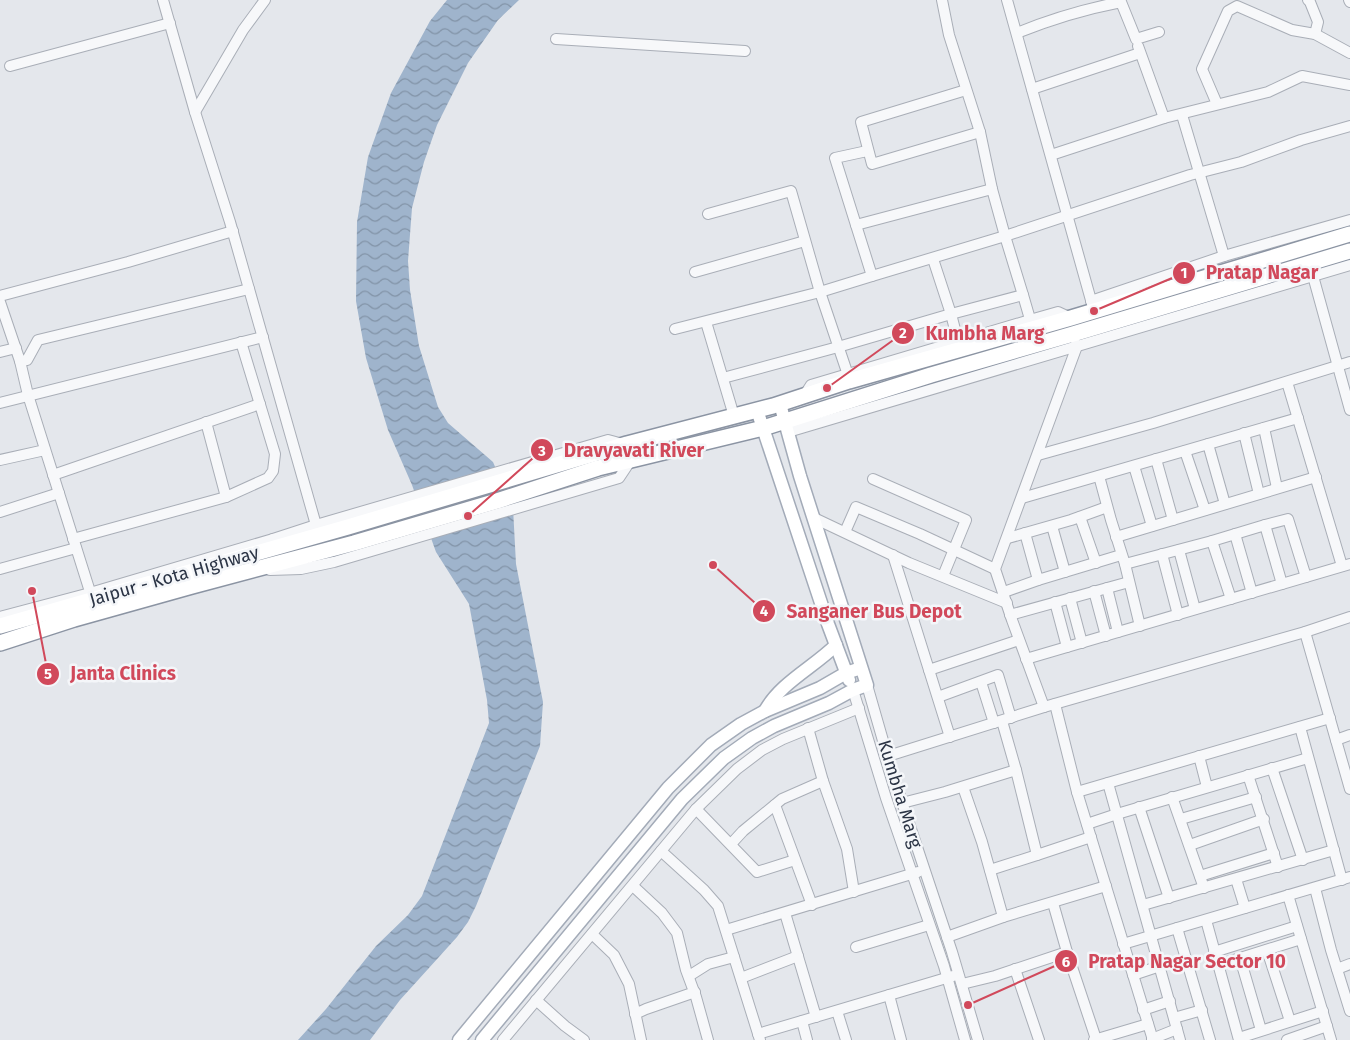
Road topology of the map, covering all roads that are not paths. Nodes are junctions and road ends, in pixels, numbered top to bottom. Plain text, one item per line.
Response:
1 (163, 0) edge
2 (265, 0) edge
3 (942, 0) edge
4 (1007, 0) edge
5 (1308, 0) edge
6 (170, 23) junction
7 (1159, 32) dead end
8 (1017, 33) junction
9 (1315, 34) junction
10 (556, 39) dead end
11 (1136, 39) junction
12 (745, 51) dead end
13 (1140, 53) junction
14 (1350, 53) edge
15 (10, 66) dead end
16 (1350, 85) edge
17 (1032, 89) junction
18 (966, 90) junction
19 (1217, 104) junction
20 (195, 112) junction
21 (1182, 115) junction
22 (1164, 118) junction
23 (1350, 126) edge
24 (980, 132) junction
25 (867, 150) junction
26 (1051, 155) junction
27 (1199, 172) junction
28 (992, 189) junction
29 (708, 214) dead end
30 (1068, 216) junction
31 (1350, 220) edge
32 (856, 225) junction
33 (233, 231) junction
34 (1350, 234) edge
35 (1005, 236) junction
36 (805, 241) junction
37 (1350, 251) edge
38 (1224, 256) junction
39 (933, 259) junction
40 (1350, 265) edge
41 (695, 272) dead end
42 (872, 276) junction
43 (1313, 276) junction
44 (249, 289) junction
45 (820, 292) junction
46 (1023, 295) junction
47 (0, 296) edge
48 (0, 302) edge
49 (1093, 306) junction
50 (951, 314) junction
51 (706, 322) junction
52 (1032, 324) junction
53 (675, 329) dead end
54 (263, 337) junction
55 (1075, 340) junction
56 (241, 342) junction
57 (959, 346) junction
58 (838, 347) junction
59 (16, 348) junction
60 (0, 352) edge
61 (20, 361) junction
62 (1350, 362) edge
63 (1337, 366) junction
64 (848, 377) junction
65 (723, 378) junction
66 (1287, 382) junction
67 (28, 395) junction
68 (0, 403) edge
69 (260, 404) junction
70 (780, 404) junction
71 (758, 410) junction
72 (1350, 410) edge
73 (734, 416) junction
74 (1298, 418) junction
75 (206, 422) junction
76 (787, 427) junction
77 (763, 428) junction
78 (1264, 428) junction
79 (1244, 434) junction
80 (626, 444) junction
81 (1208, 444) junction
82 (45, 450) junction
83 (1185, 451) junction
84 (1038, 455) junction
85 (1156, 459) junction
86 (0, 460) edge
87 (631, 460) junction
88 (1134, 466) junction
89 (567, 470) junction
90 (53, 475) junction
91 (1099, 476) junction
92 (1316, 477) junction
93 (873, 479) dead end
94 (1278, 488) junction
95 (59, 494) junction
96 (1259, 494) junction
97 (226, 496) junction
98 (1022, 498) junction
99 (1225, 504) junction
100 (1107, 507) junction
101 (1205, 510) junction
102 (0, 512) edge
103 (1080, 517) junction
104 (814, 518) junction
105 (1173, 520) junction
106 (316, 524) junction
107 (1266, 525) junction
108 (1052, 526) junction
109 (1152, 526) junction
110 (846, 532) junction
111 (1026, 534) junction
112 (1235, 534) junction
113 (1116, 537) junction
114 (1008, 538) junction
115 (1212, 541) junction
116 (75, 543) junction
117 (273, 543) junction
118 (954, 549) junction
119 (1179, 550) junction
120 (1162, 554) junction
121 (894, 555) junction
122 (1123, 560) junction
123 (1096, 563) junction
124 (1346, 565) edge
125 (0, 569) edge
126 (996, 569) junction
127 (250, 571) junction
128 (1065, 572) junction
129 (943, 576) junction
130 (1306, 577) junction
131 (1038, 580) junction
132 (1129, 582) junction
133 (1282, 584) junction
134 (1106, 588) junction
135 (1004, 592) junction
136 (1094, 592) junction
137 (1252, 592) junction
138 (91, 596) junction
139 (1070, 598) junction
140 (1231, 599) junction
141 (1007, 602) junction
142 (1055, 602) junction
143 (1195, 609) junction
144 (1010, 615) junction
145 (1178, 615) junction
146 (0, 617) edge
147 (1350, 617) edge
148 (0, 626) edge
149 (1140, 626) junction
150 (1118, 632) junction
151 (1305, 632) junction
152 (1106, 636) junction
153 (1019, 640) junction
154 (0, 643) edge
155 (1082, 643) junction
156 (836, 645) junction
157 (1067, 647) junction
158 (1026, 659) junction
159 (861, 668) junction
160 (929, 670) junction
161 (846, 673) junction
162 (981, 682) junction
163 (867, 685) junction
164 (853, 690) junction
165 (938, 697) junction
166 (1056, 704) junction
167 (1044, 707) junction
168 (859, 708) junction
169 (765, 711) junction
170 (1330, 718) junction
171 (1002, 721) junction
172 (1300, 727) junction
173 (808, 728) junction
174 (1350, 735) edge
175 (950, 737) junction
176 (1336, 740) junction
177 (888, 756) junction
178 (1199, 756) junction
179 (1308, 758) junction
180 (1272, 768) junction
181 (1016, 770) junction
182 (1248, 775) junction
183 (823, 781) junction
184 (1108, 783) junction
185 (1349, 783) edge
186 (963, 787) junction
187 (1206, 787) junction
188 (1077, 792) junction
189 (1256, 796) junction
190 (1172, 797) junction
191 (902, 803) junction
192 (775, 805) junction
193 (1139, 807) junction
194 (696, 809) junction
195 (1117, 814) junction
196 (1181, 819) junction
197 (1264, 819) junction
198 (1087, 824) junction
199 (1091, 837) junction
200 (731, 844) junction
201 (1190, 845) junction
202 (1334, 850) junction
203 (661, 851) junction
204 (1274, 853) junction
205 (1037, 855) junction
206 (795, 860) junction
207 (1302, 860) junction
208 (1278, 866) junction
209 (924, 870) junction
210 (990, 870) junction
211 (912, 875) junction
212 (1200, 876) junction
213 (1236, 879) junction
214 (1346, 879) edge
215 (633, 886) junction
216 (1106, 886) junction
217 (1204, 888) junction
218 (1315, 888) junction
219 (854, 892) junction
220 (1288, 896) junction
221 (1169, 898) junction
222 (1052, 903) junction
223 (812, 905) junction
224 (1143, 906) junction
225 (1245, 908) junction
226 (785, 913) junction
227 (1003, 917) junction
228 (1206, 920) junction
229 (929, 925) junction
230 (1297, 926) junction
231 (1177, 928) junction
232 (726, 930) junction
233 (592, 934) junction
234 (1152, 936) junction
235 (947, 937) junction
236 (1301, 939) junction
237 (1124, 944) junction
238 (856, 947) dead end
239 (1267, 950) junction
240 (1067, 952) junction
241 (1214, 952) junction
242 (734, 956) junction
243 (798, 956) junction
244 (1240, 958) junction
245 (1218, 964) junction
246 (1350, 964) edge
247 (1160, 966) junction
248 (1015, 969) junction
249 (1337, 969) junction
250 (1133, 975) junction
251 (689, 976) junction
252 (741, 978) junction
253 (947, 978) junction
254 (960, 979) junction
255 (695, 992) junction
256 (889, 996) junction
257 (536, 1000) junction
258 (1170, 1001) junction
259 (1144, 1010) junction
260 (1202, 1010) junction
261 (837, 1011) junction
262 (1323, 1011) junction
263 (1350, 1011) edge
264 (635, 1014) junction
265 (816, 1017) junction
266 (1174, 1018) junction
267 (802, 1021) junction
268 (1290, 1021) junction
269 (1148, 1024) junction
270 (1328, 1026) junction
271 (1177, 1029) junction
272 (1261, 1030) junction
273 (759, 1037) edge
274 (581, 1039) edge
275 (1239, 1039) edge
276 (459, 1040) edge
277 (482, 1040) edge
278 (503, 1040) edge
279 (641, 1040) edge
280 (708, 1040) edge
281 (807, 1040) edge
282 (846, 1040) edge
283 (901, 1040) edge
284 (965, 1040) edge
285 (978, 1040) edge
286 (1039, 1040) edge
287 (1095, 1040) edge
288 (1152, 1040) edge
289 (1180, 1040) edge
290 (1210, 1040) edge
291 (1287, 1040) edge
292 (1332, 1040) edge

1 - 6 street
2 - 20 street
3 - 18 street
4 - 8 street
5 - 9 street
6 - 15 street
6 - 20 street
7 - 11 street
8 - 11 street
8 - 17 street
9 - 14 street
9 - 19 street
10 - 12 street
11 - 13 street
13 - 17 street
13 - 22 street
16 - 19 street
17 - 26 street
18 - 24 street
18 - 25 street
19 - 21 street
20 - 33 street
21 - 22 street
21 - 27 street
22 - 26 street
23 - 27 street
24 - 25 street
24 - 28 street
25 - 32 street
26 - 30 street
27 - 30 street
27 - 38 street
28 - 32 street
28 - 35 street
29 - 36 street
30 - 35 street
30 - 49 street
31 - 38 street
32 - 42 street
33 - 44 street
33 - 47 street
34 - 49 highway
35 - 39 street
35 - 46 street
36 - 41 street
36 - 45 street
37 - 55 highway
38 - 49 street
39 - 42 street
39 - 50 street
40 - 43 street
42 - 45 street
43 - 55 street
43 - 63 street
44 - 54 street
44 - 61 street
45 - 51 street
45 - 58 street
46 - 50 street
46 - 52 street
48 - 59 street
49 - 52 highway
50 - 57 street
50 - 58 street
51 - 53 street
51 - 65 street
52 - 57 highway
54 - 56 street
54 - 106 street
55 - 76 highway
55 - 84 street
56 - 67 street
56 - 69 street
57 - 64 highway
58 - 64 street
58 - 65 street
59 - 60 street
59 - 61 street
61 - 67 street
62 - 63 street
63 - 66 street
63 - 72 street
64 - 70 highway
65 - 73 street
66 - 74 street
66 - 84 street
67 - 68 street
67 - 82 street
69 - 75 street
69 - 97 street
70 - 71 highway
70 - 76 main road, Kumbha Marg
71 - 73 highway
71 - 77 main road, Kumbha Marg
73 - 80 highway
74 - 78 street
74 - 92 street
75 - 90 street
75 - 97 street
76 - 77 highway
76 - 104 main road, Kumbha Marg
77 - 87 highway
77 - 156 main road, Kumbha Marg
78 - 79 street
78 - 94 street
79 - 81 street
79 - 96 street
80 - 89 highway
80 - 106 street
81 - 83 street
81 - 99 street
82 - 86 street
82 - 90 street
83 - 85 street
83 - 101 street
84 - 98 street
85 - 88 street
85 - 105 street
87 - 89 highway
87 - 127 street
88 - 91 street
88 - 109 street
89 - 117 highway, Jaipur - Kota Highway
89 - 127 highway
90 - 95 street
91 - 98 street
91 - 100 street
92 - 94 street
92 - 124 street
93 - 118 street
94 - 96 street
95 - 102 street
95 - 116 street
96 - 99 street
97 - 116 street
98 - 114 street
99 - 101 street
100 - 103 street
100 - 113 street
101 - 105 street
103 - 108 street
103 - 123 street
104 - 110 street
104 - 159 main road, Kumbha Marg
105 - 109 street
106 - 117 street
107 - 112 street
107 - 130 street
107 - 133 street
108 - 111 street
108 - 128 street
109 - 113 street
110 - 118 street
110 - 121 street
111 - 114 street
111 - 131 street
112 - 115 street
112 - 137 street
113 - 122 street
114 - 126 street
115 - 119 street
115 - 140 street
116 - 125 street
116 - 138 street
117 - 138 highway, Jaipur - Kota Highway
118 - 126 street
118 - 129 street
119 - 120 street
119 - 143 street
120 - 122 street
120 - 145 street
121 - 129 street
121 - 160 street
122 - 123 street
122 - 132 street
123 - 128 street
124 - 130 street
126 - 135 street
127 - 154 highway
128 - 131 street
129 - 141 street
130 - 133 street
131 - 135 street
132 - 134 street
132 - 149 street
133 - 137 street
134 - 136 street
134 - 150 street
135 - 141 street
136 - 139 street
136 - 152 street
137 - 140 street
138 - 146 street
138 - 148 highway, Jaipur - Kota Highway
139 - 142 street
139 - 155 street
140 - 143 street
141 - 144 street
142 - 144 street
142 - 157 street
143 - 145 street
144 - 153 street
145 - 149 street
147 - 151 street
149 - 150 street
150 - 152 street
151 - 166 street
151 - 170 street
152 - 155 street
153 - 158 street
153 - 160 street
155 - 157 street
156 - 161 main road, Kumbha Marg
156 - 169 main road
157 - 158 street
158 - 167 street
159 - 161 main road
159 - 163 main road, Kumbha Marg
160 - 165 street
161 - 164 main road, Kumbha Marg
161 - 169 main road
162 - 165 street
162 - 171 street
162 - 171 street
163 - 164 main road
163 - 177 street, Kumbha Marg
164 - 168 street, Kumbha Marg
164 - 277 main road
165 - 175 street
166 - 167 street
166 - 188 street
167 - 171 street
168 - 173 street
168 - 211 street, Kumbha Marg
169 - 276 main road
170 - 172 street
170 - 176 street
171 - 175 street
171 - 181 street
172 - 178 street
172 - 179 street
173 - 183 street
173 - 194 street
174 - 176 street
175 - 177 street
176 - 185 street
177 - 191 street, Kumbha Marg
178 - 184 street
178 - 187 street
179 - 180 street
179 - 202 street
180 - 182 street
180 - 207 street
181 - 186 street
181 - 205 street
182 - 187 street
182 - 189 street
183 - 192 street
183 - 219 street
184 - 188 street
184 - 195 street
186 - 191 street
186 - 210 street
187 - 190 street
188 - 198 street
189 - 196 street
189 - 197 street
190 - 193 street
190 - 196 street
191 - 209 street, Kumbha Marg
192 - 200 street
192 - 206 street
193 - 195 street
193 - 221 street
194 - 200 street
194 - 203 street
195 - 198 street
195 - 224 street
196 - 201 street
197 - 201 street
197 - 204 street
198 - 199 street
199 - 205 street
199 - 216 street
200 - 206 street
201 - 212 street
202 - 207 street
202 - 214 street
203 - 215 street
203 - 232 street
204 - 208 street
204 - 212 street
205 - 210 street
206 - 223 street
207 - 208 street
208 - 213 street
209 - 211 street
209 - 235 street, Kumbha Marg
210 - 227 street
211 - 219 street
211 - 229 street, Kumbha Marg
212 - 217 street
213 - 217 street
213 - 225 street
214 - 218 street
215 - 233 street
215 - 251 street
216 - 222 street
216 - 237 street
217 - 221 street
218 - 220 street
218 - 249 street
219 - 223 street
220 - 225 street
220 - 230 street
221 - 224 street
222 - 227 street
222 - 240 street
223 - 226 street
224 - 234 street
225 - 228 street
226 - 232 street
226 - 243 street
227 - 235 street
228 - 231 street
228 - 241 street
229 - 238 street
229 - 253 street, Kumbha Marg
230 - 236 street
230 - 241 street
231 - 234 street
231 - 260 street
232 - 242 street
233 - 257 street
233 - 264 street
234 - 237 street
234 - 247 street
235 - 254 street, Kumbha Marg
236 - 239 street
236 - 262 street
237 - 250 street
239 - 244 street
239 - 268 street
240 - 248 street
240 - 287 street
241 - 245 street
242 - 251 street
242 - 252 street
243 - 252 street
243 - 265 street
244 - 245 street
244 - 272 street
245 - 275 street
246 - 249 street
247 - 250 street
247 - 258 street
248 - 254 street
248 - 286 street
249 - 263 street
250 - 259 street
251 - 255 street
252 - 273 street
253 - 254 street
253 - 256 street
253 - 284 street, Kumbha Marg
254 - 285 street, Kumbha Marg
255 - 264 street
255 - 280 street
256 - 261 street
256 - 283 street
257 - 274 street
257 - 278 street
258 - 259 street
258 - 266 street
259 - 269 street
260 - 266 street
260 - 290 street
261 - 265 street
261 - 282 street
262 - 268 street
262 - 270 street
264 - 279 street
265 - 267 street
266 - 271 street
267 - 273 street
267 - 281 street
268 - 272 street
269 - 287 street
269 - 288 street
270 - 291 street
270 - 292 street
271 - 288 street
271 - 289 street
272 - 275 street

